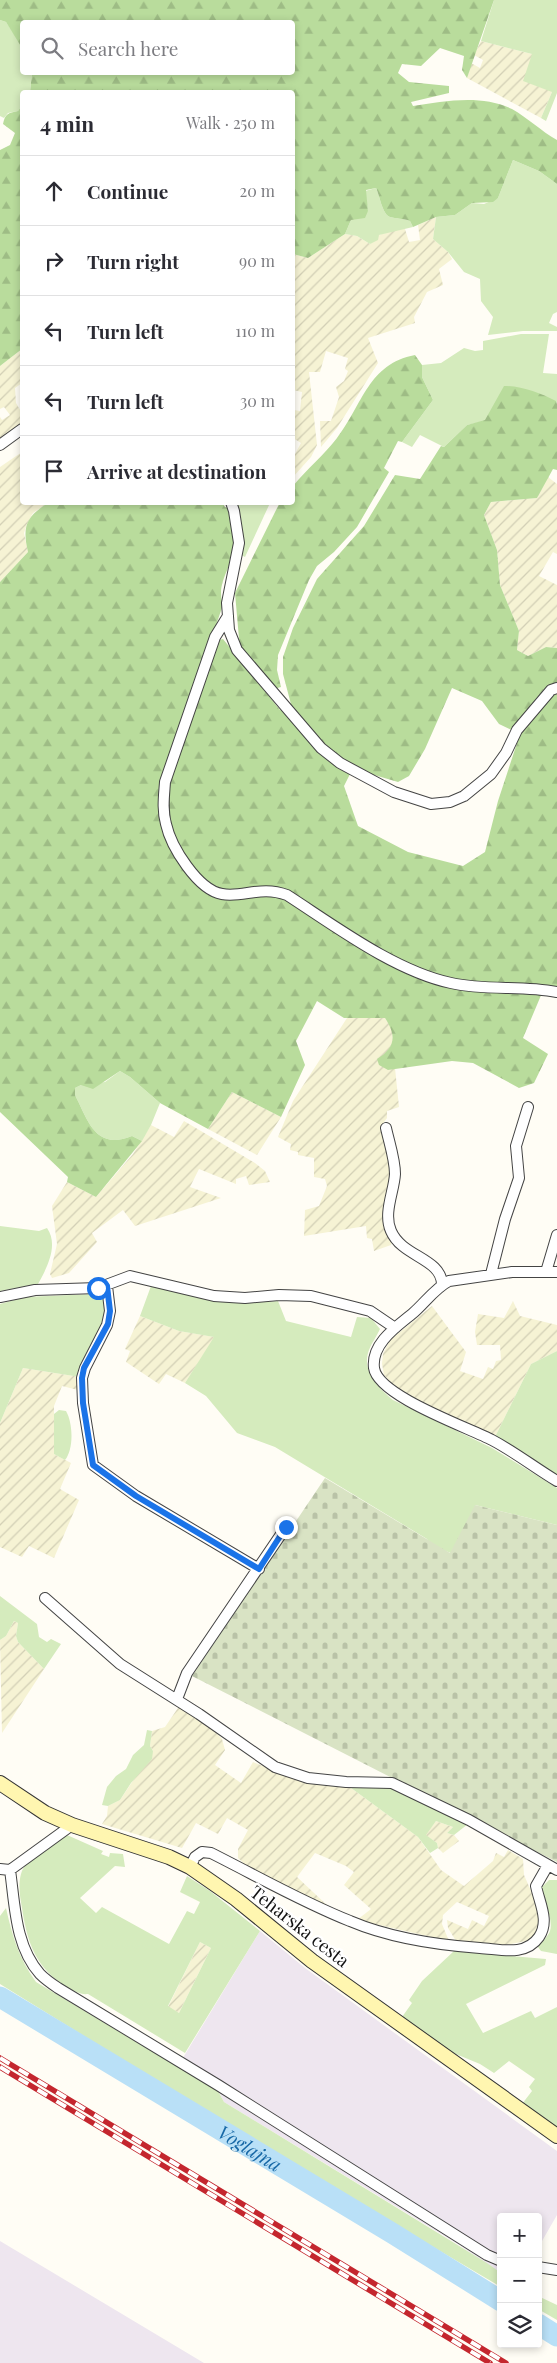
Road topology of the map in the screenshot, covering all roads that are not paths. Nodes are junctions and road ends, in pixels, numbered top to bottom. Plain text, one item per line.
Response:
1 (20, 430) edge
2 (0, 445) edge
3 (232, 505) edge
4 (228, 616) junction
5 (557, 688) edge
6 (557, 992) edge
7 (528, 1107) dead end
8 (386, 1128) dead end
9 (557, 1235) edge
10 (546, 1272) junction
11 (557, 1272) edge
12 (492, 1274) junction
13 (442, 1284) junction
14 (107, 1286) junction
15 (0, 1297) edge
16 (395, 1328) junction
17 (557, 1482) edge
18 (286, 1527) dead end
19 (259, 1569) junction
20 (46, 1598) dead end
21 (177, 1699) junction
22 (0, 1783) edge
23 (72, 1825) junction
24 (190, 1867) junction
25 (552, 1868) edge
26 (5, 1870) edge
27 (557, 2136) edge
28 (497, 2259) edge
29 (542, 2268) edge
30 (557, 2270) edge

1 - 2 street
3 - 4 street
4 - 5 street
4 - 6 street
7 - 12 street
8 - 13 street
9 - 10 street
10 - 11 street
10 - 12 street
12 - 13 street
13 - 16 street
14 - 15 street
14 - 16 street
14 - 19 street
16 - 17 street
18 - 19 street
19 - 21 street
20 - 21 street
21 - 25 street
22 - 23 street, Teharska cesta
23 - 24 street, Teharska cesta
23 - 26 street
24 - 25 street
24 - 27 street, Teharska cesta
26 - 28 street
29 - 30 street

